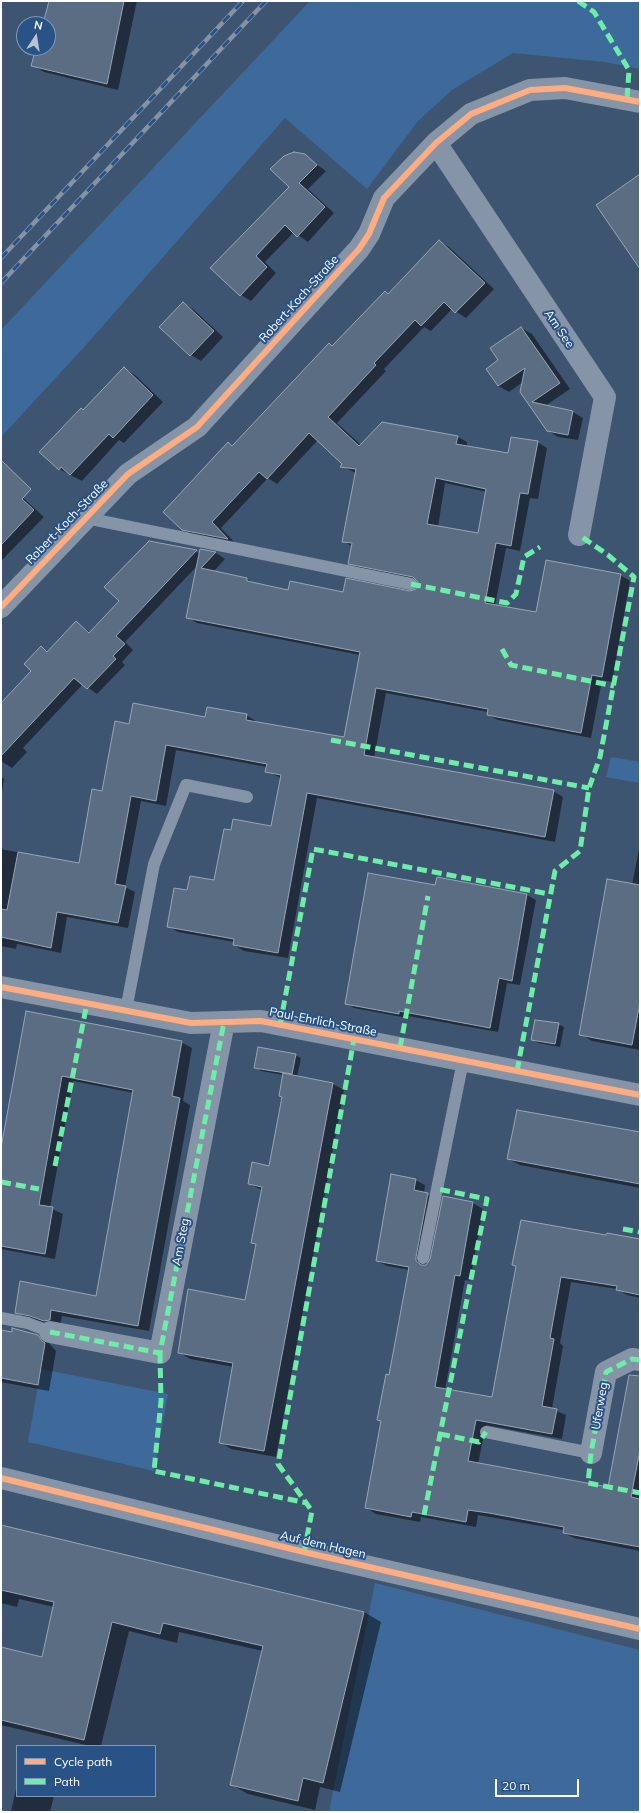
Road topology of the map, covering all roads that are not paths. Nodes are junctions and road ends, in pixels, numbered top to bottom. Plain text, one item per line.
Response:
1 (640, 102) edge
2 (436, 143) junction
3 (86, 518) junction
4 (579, 535) dead end
5 (411, 584) dead end
6 (1, 607) edge
7 (246, 797) dead end
8 (1, 987) edge
9 (126, 1010) junction
10 (224, 1022) junction
11 (463, 1061) junction
12 (640, 1095) edge
13 (423, 1258) dead end
14 (1, 1318) edge
15 (50, 1332) joint
16 (640, 1360) edge
17 (486, 1432) dead end
18 (591, 1453) joint
19 (1, 1478) edge
20 (640, 1629) edge

1 - 2 street, Robert-Koch-Straße
2 - 3 street, Robert-Koch-Straße
2 - 4 street, Am See
3 - 5 lane
3 - 6 street, Robert-Koch-Straße
7 - 9 lane
8 - 9 street, Paul-Ehrlich-Straße
9 - 10 street, Paul-Ehrlich-Straße
10 - 11 street, Paul-Ehrlich-Straße
10 - 15 street, Am Steg
11 - 12 street, Paul-Ehrlich-Straße
11 - 13 lane
14 - 15 lane
16 - 18 street, Uferweg
17 - 18 lane
19 - 20 street, Auf dem Hagen

